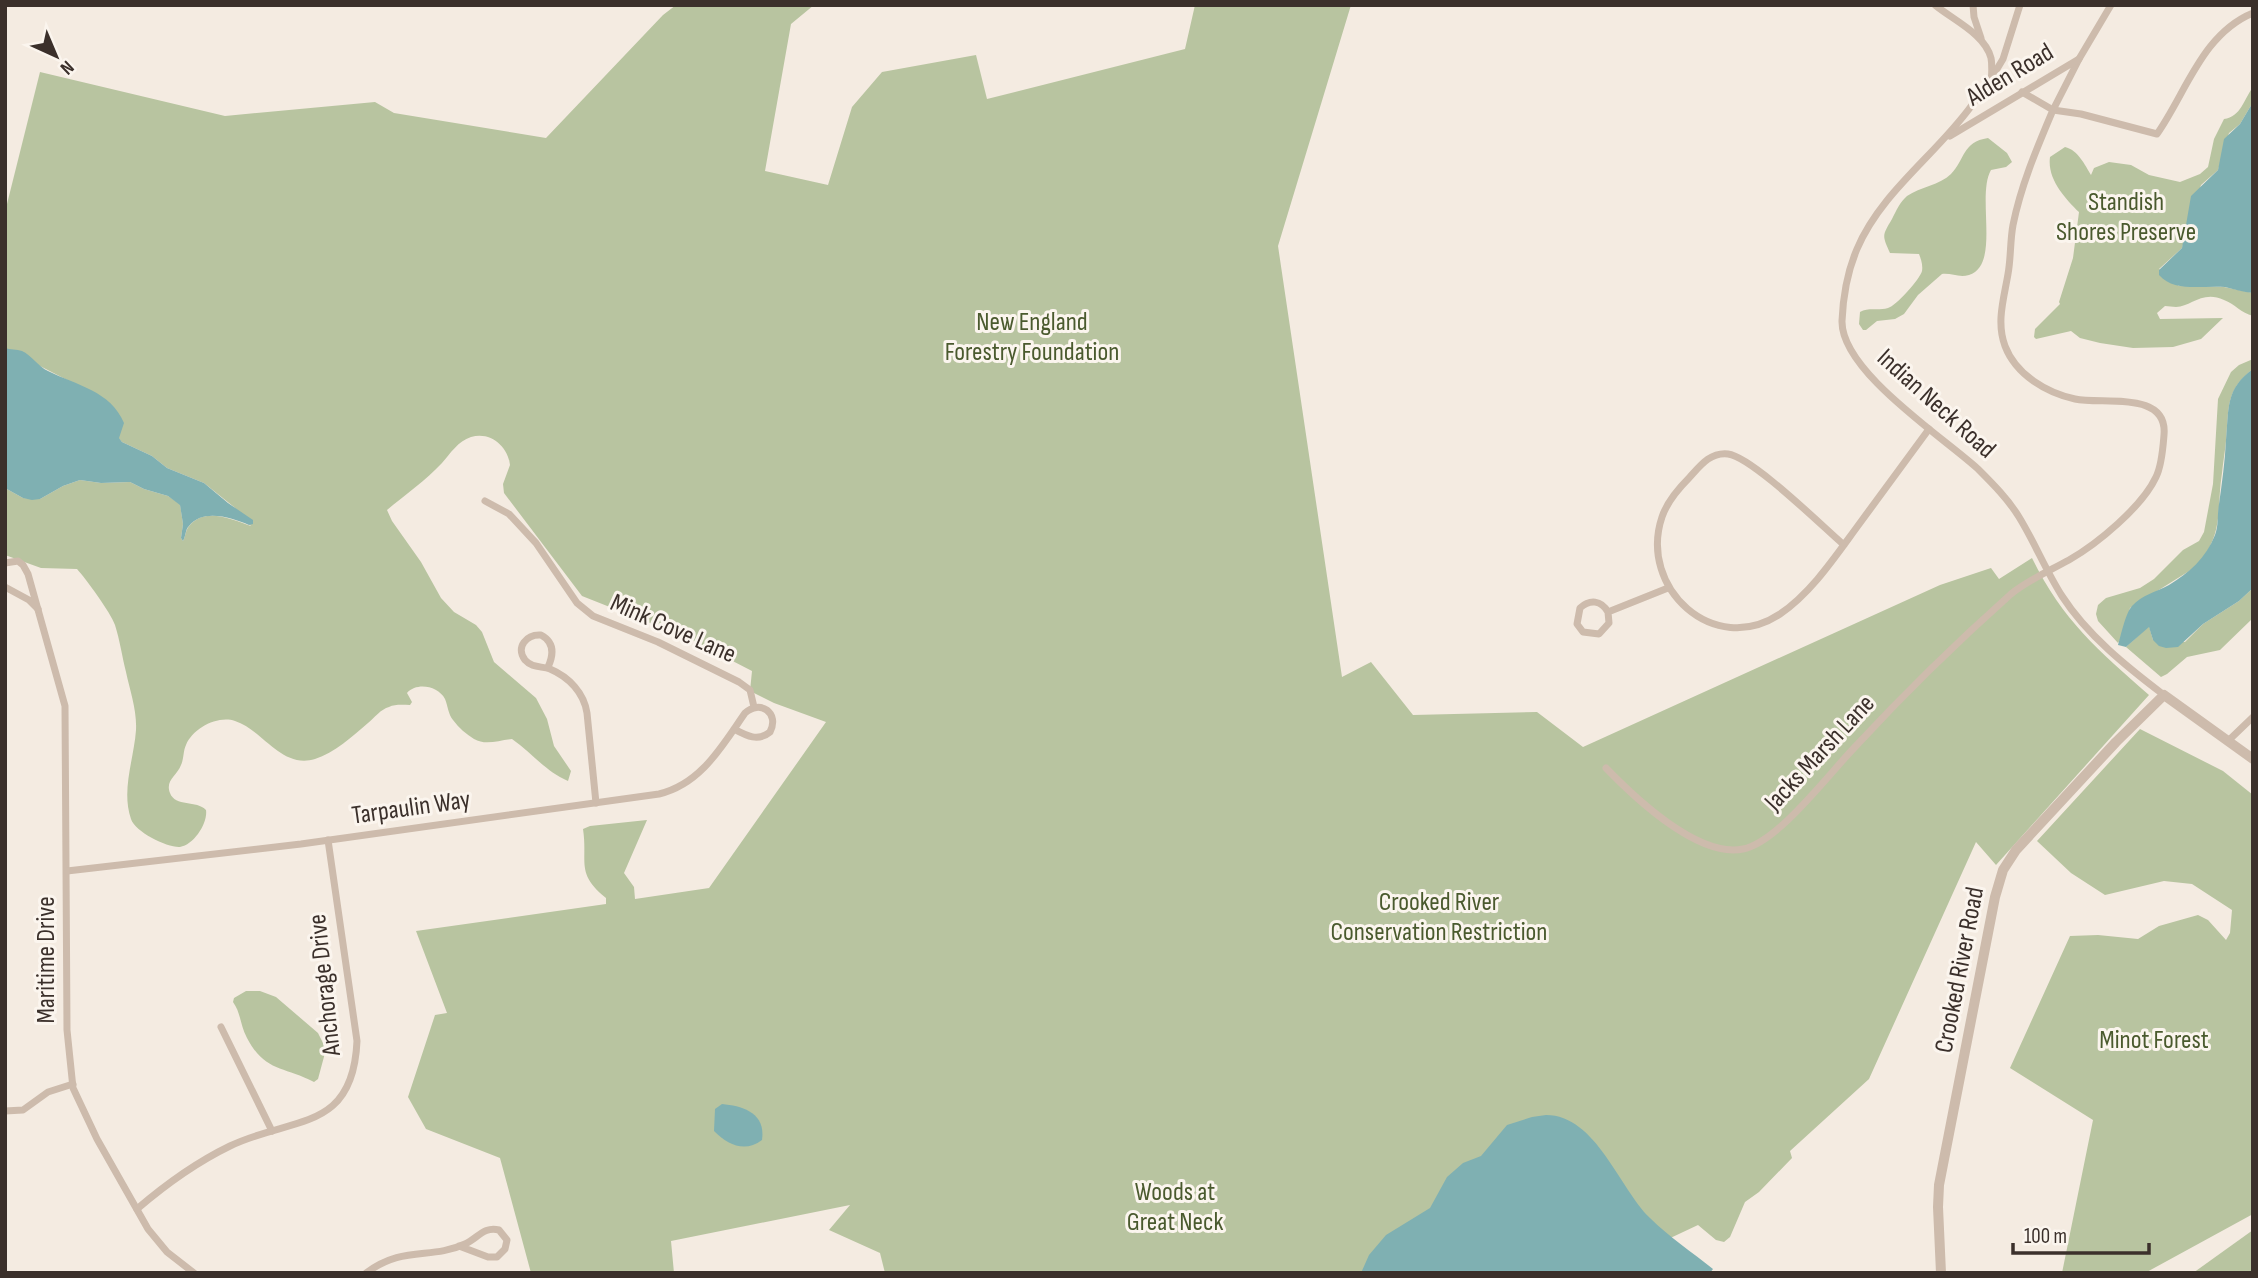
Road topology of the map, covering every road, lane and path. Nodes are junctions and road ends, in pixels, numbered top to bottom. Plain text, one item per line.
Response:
1 (1935, 5) edge
2 (1973, 5) edge
3 (2020, 5) edge
4 (2111, 5) edge
5 (2253, 13) edge
6 (1981, 39) junction
7 (2079, 59) junction
8 (1991, 79) junction
9 (2022, 92) junction
10 (2053, 110) junction
11 (1945, 139) junction
12 (1929, 429) junction
13 (485, 501) dead end
14 (1844, 545) junction
15 (5, 563) edge
16 (2048, 570) junction
17 (5, 587) edge
18 (1668, 588) junction
19 (1608, 612) junction
20 (40, 613) junction
21 (548, 667) dead end
22 (2164, 695) junction
23 (754, 707) junction
24 (2253, 717) edge
25 (734, 729) junction
26 (2228, 741) junction
27 (2253, 759) edge
28 (1606, 768) dead end
29 (596, 803) junction
30 (328, 841) junction
31 (67, 871) junction
32 (222, 1027) dead end
33 (73, 1084) junction
34 (5, 1111) edge
35 (272, 1131) junction
36 (137, 1209) junction
37 (459, 1246) junction
38 (194, 1273) edge
39 (366, 1273) edge
40 (1941, 1273) edge

1 - 6 street
2 - 6 street
3 - 8 street, Indian Neck Road
4 - 7 street, Alden Road
5 - 10 street
6 - 8 street
7 - 9 street, Alden Road
7 - 10 street
8 - 11 street, Indian Neck Road
9 - 10 street
9 - 11 street, Alden Road
10 - 16 street, Jacks Marsh Lane
11 - 12 street, Indian Neck Road
12 - 14 street
12 - 16 street, Indian Neck Road
13 - 23 street, Mink Cove Lane
14 - 18 street
14 - 18 street
15 - 20 street, Maritime Drive
16 - 22 street, Indian Neck Road
16 - 28 street, Jacks Marsh Lane
17 - 20 street
18 - 19 street
19 - 19 street
20 - 31 street, Maritime Drive
21 - 29 street
22 - 26 street, Indian Neck Road
22 - 40 street, Crooked River Road
23 - 25 street, Tarpaulin Way
23 - 25 street
24 - 26 street
25 - 29 street, Tarpaulin Way
26 - 27 street, Indian Neck Road
29 - 30 street, Tarpaulin Way
30 - 31 street, Tarpaulin Way
30 - 35 street, Anchorage Drive
31 - 33 street, Maritime Drive
32 - 35 street
33 - 34 street
33 - 36 street, Maritime Drive
35 - 36 street, Anchorage Drive
36 - 38 street, Maritime Drive
37 - 37 street
37 - 39 street

